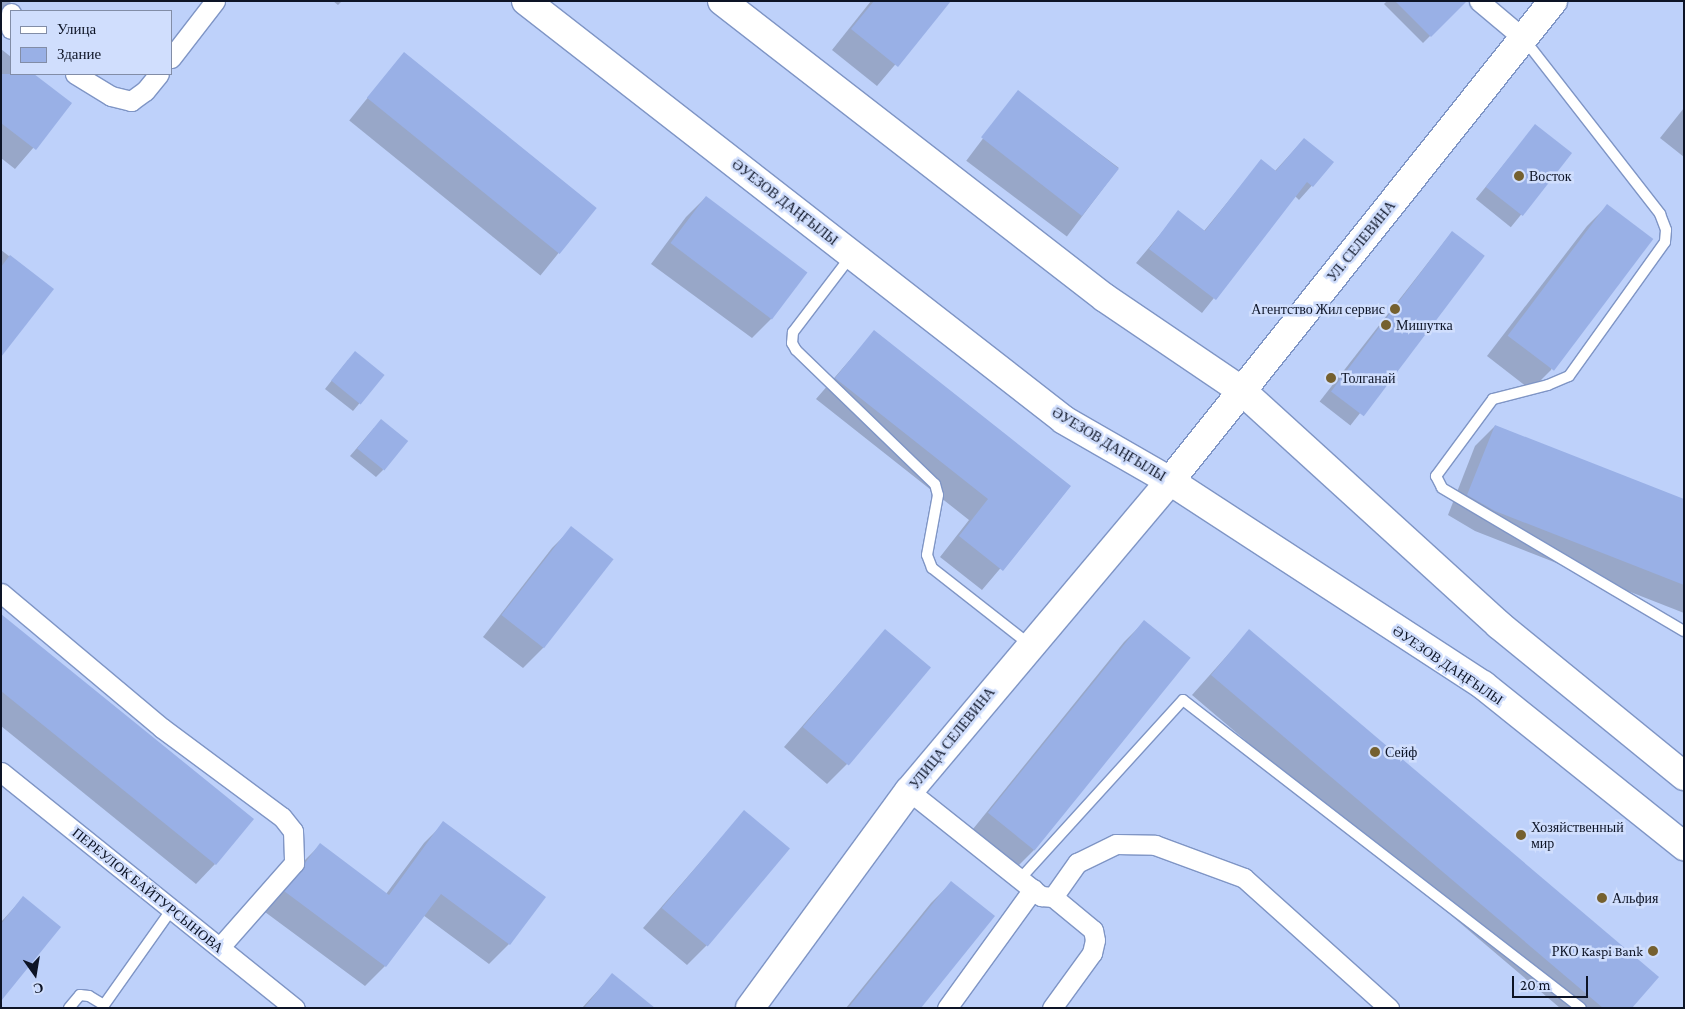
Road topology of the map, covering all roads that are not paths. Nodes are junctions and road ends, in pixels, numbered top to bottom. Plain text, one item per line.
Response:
1 (215, 1) edge
2 (526, 1) edge
3 (722, 1) edge
4 (1479, 1) edge
5 (1553, 1) edge
6 (1523, 38) junction
7 (172, 57) edge
8 (77, 75) edge
9 (158, 75) edge
10 (852, 255) junction
11 (1241, 390) junction
12 (1170, 481) junction
13 (1, 593) edge
14 (1684, 631) edge
15 (1029, 644) junction
16 (1, 772) edge
17 (1684, 776) edge
18 (909, 791) junction
19 (1684, 846) edge
20 (1026, 884) junction
21 (1053, 897) junction
22 (172, 909) junction
23 (220, 947) junction
24 (105, 1006) edge
25 (69, 1008) edge
26 (295, 1008) edge
27 (750, 1008) edge
28 (947, 1008) edge
29 (1052, 1008) edge
30 (1389, 1008) edge
31 (1581, 1008) edge

1 - 7 street
2 - 10 main road, ӘУЕЗОВ ДАҢҒЫЛЫ
3 - 11 main road
4 - 6 street
5 - 6 main road, УЛ. СЕЛЕВИНА
6 - 11 main road, УЛ. СЕЛЕВИНА
6 - 14 lane
8 - 9 street
10 - 12 main road, ӘУЕЗОВ ДАҢҒЫЛЫ
10 - 15 lane
11 - 12 main road, УЛ. СЕЛЕВИНА
11 - 17 main road
12 - 15 main road, УЛИЦА СЕЛЕВИНА
12 - 19 main road, ӘУЕЗОВ ДАҢҒЫЛЫ
13 - 23 street
15 - 18 main road, УЛИЦА СЕЛЕВИНА
16 - 22 street, ПЕРЕУЛОК БАЙТУРСЫНОВА
18 - 20 street
18 - 27 main road, УЛИЦА СЕЛЕВИНА
20 - 21 street
20 - 28 street
20 - 31 lane
21 - 29 street
21 - 30 street
22 - 23 street, ПЕРЕУЛОК БАЙТУРСЫНОВА
22 - 24 lane
23 - 26 street, ПЕРЕУЛОК БАЙТУРСЫНОВА
24 - 25 lane

